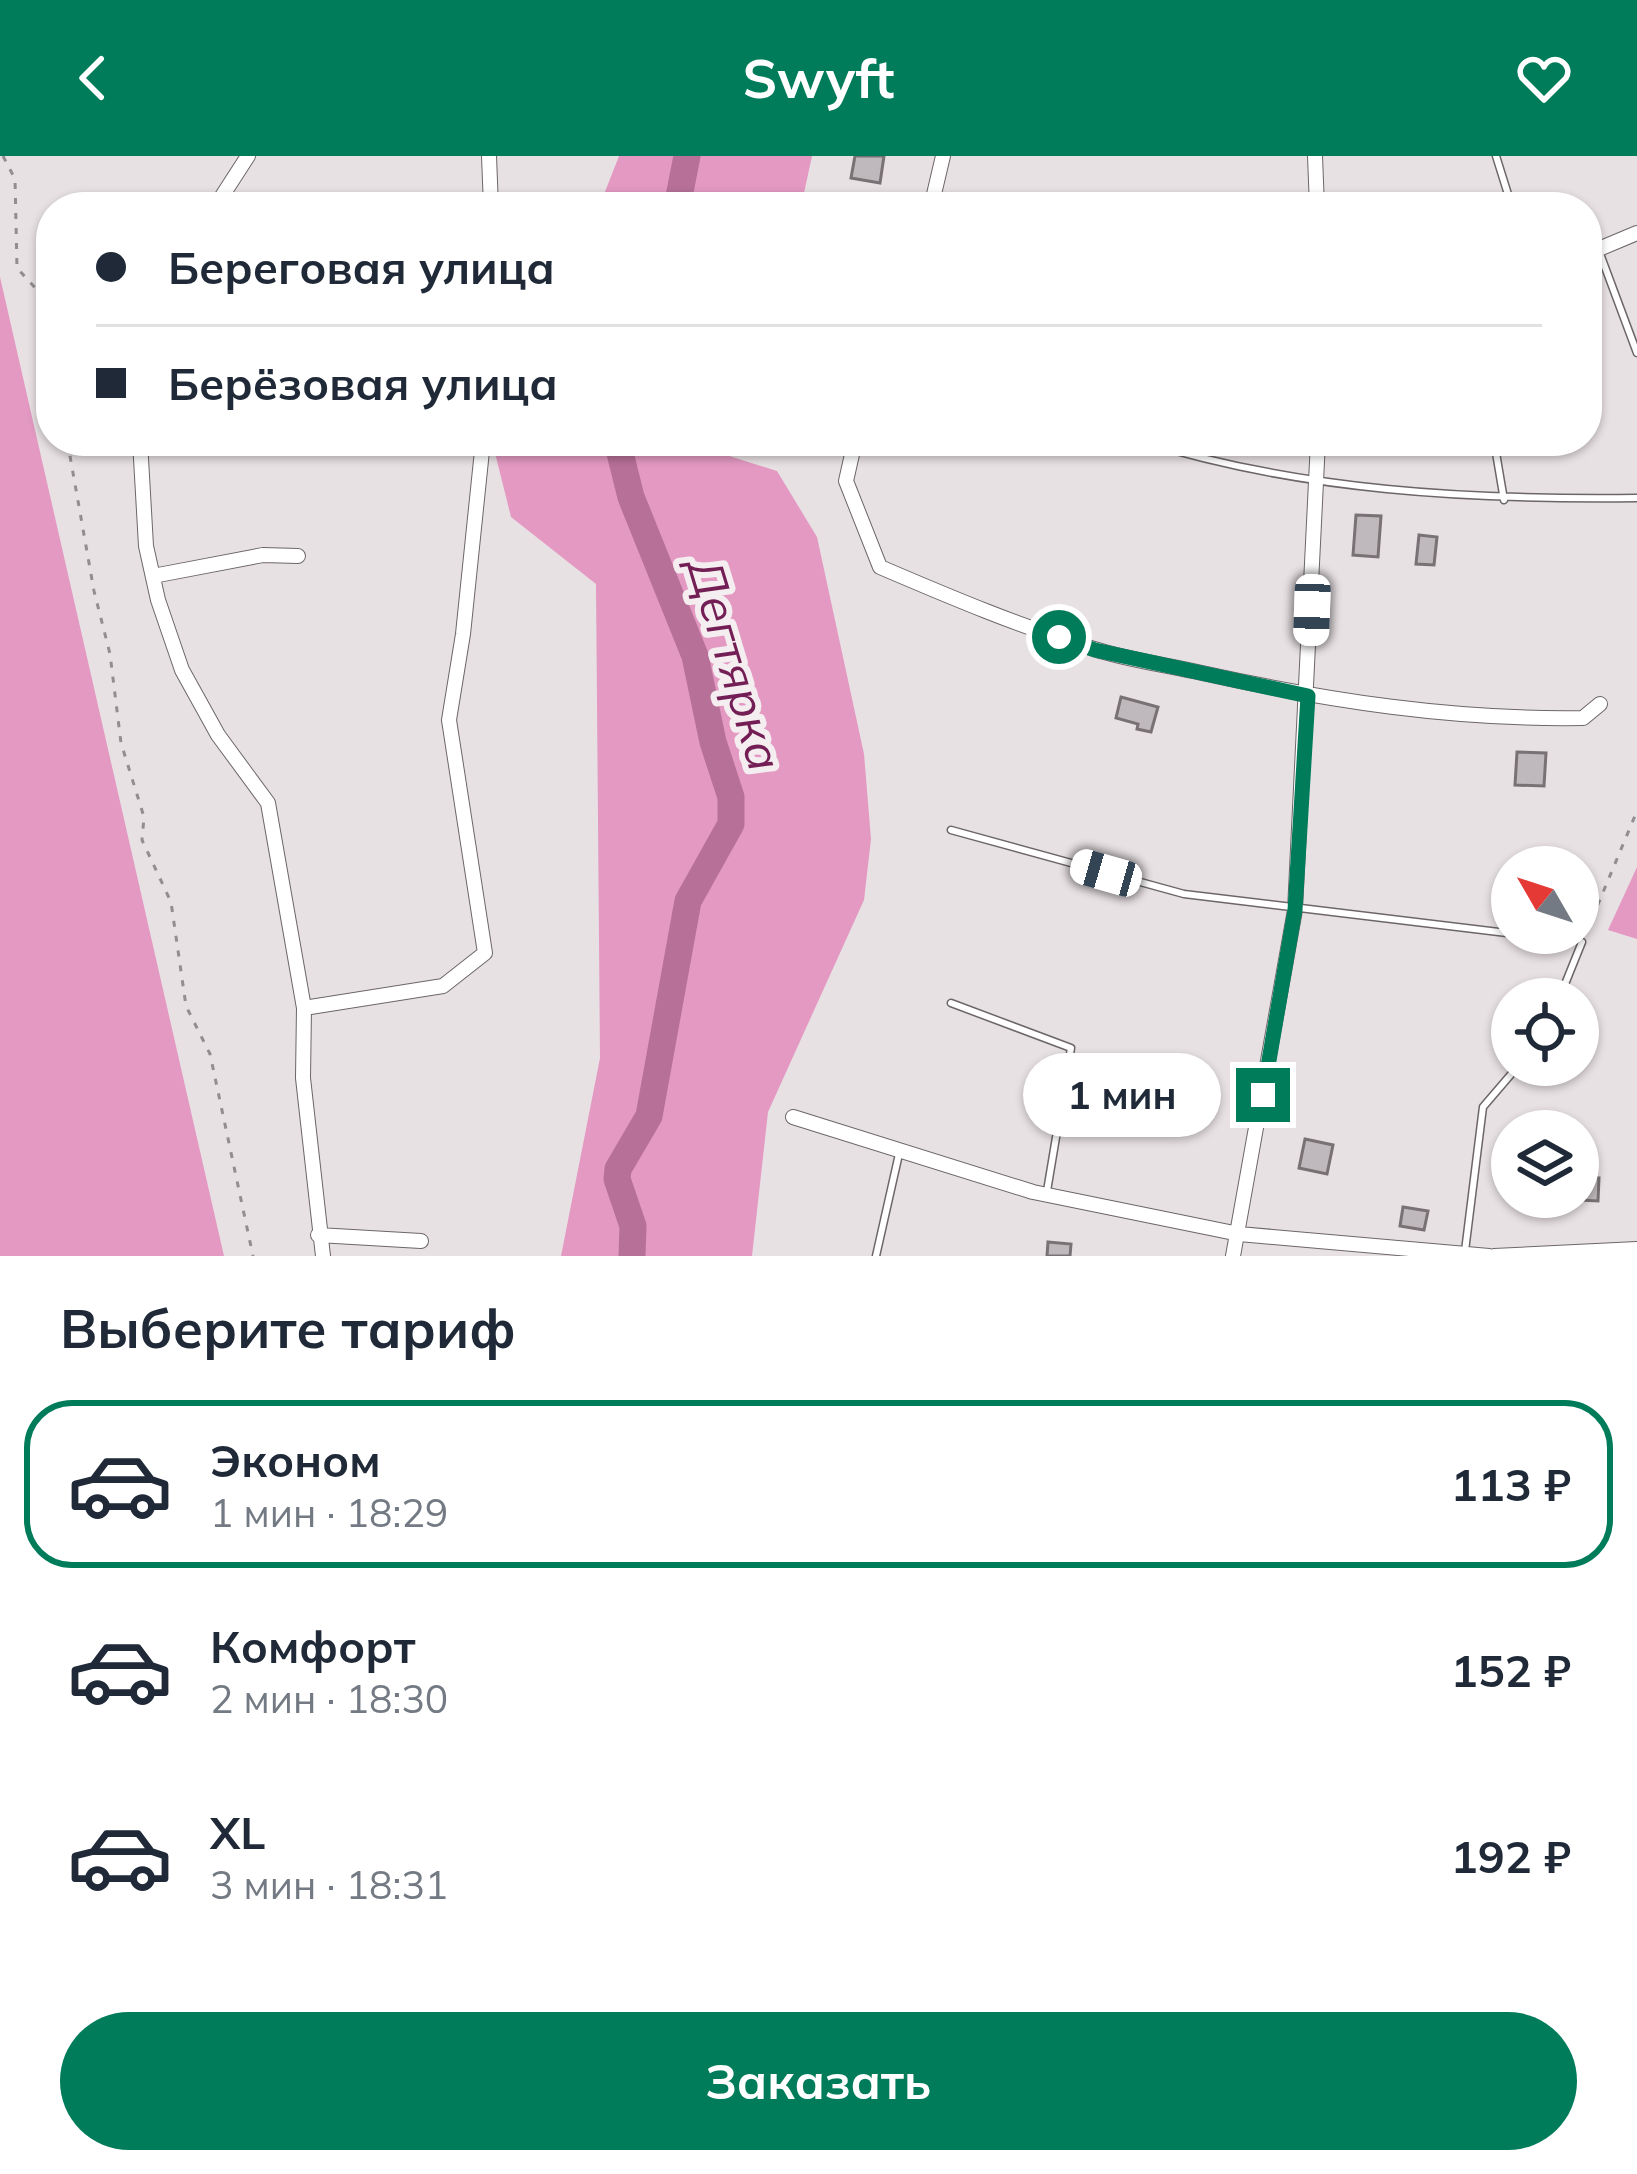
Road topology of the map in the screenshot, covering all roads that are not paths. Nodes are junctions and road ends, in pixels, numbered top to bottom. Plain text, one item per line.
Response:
1 (248, 156) edge
2 (489, 156) edge
3 (943, 156) edge
4 (1315, 156) edge
5 (1496, 156) edge
6 (224, 192) edge
7 (490, 192) edge
8 (935, 192) edge
9 (1316, 192) edge
10 (1507, 192) edge
11 (1637, 233) edge
12 (1602, 249) edge
13 (1602, 273) edge
14 (1637, 353) edge
15 (141, 456) edge
16 (482, 456) edge
17 (851, 456) edge
18 (1195, 456) edge
19 (1318, 456) edge
20 (1497, 456) edge
21 (1318, 479) junction
22 (1637, 498) edge
23 (1504, 500) junction
24 (298, 556) dead end
25 (153, 576) junction
26 (1308, 696) junction
27 (1600, 704) dead end
28 (951, 830) dead end
29 (1295, 910) junction
30 (1491, 931) edge
31 (951, 1003) dead end
32 (304, 1008) junction
33 (1502, 1086) edge
34 (793, 1117) dead end
35 (899, 1150) junction
36 (1047, 1195) junction
37 (1239, 1234) junction
38 (318, 1235) junction
39 (422, 1241) dead end
40 (1637, 1250) edge
41 (1465, 1255) edge
42 (323, 1256) edge
43 (876, 1256) edge
44 (1233, 1256) edge
45 (1491, 1256) edge

1 - 6 street
2 - 7 street
3 - 8 street
4 - 9 street
5 - 10 lane
11 - 12 street
13 - 14 lane
15 - 25 street
16 - 32 street
17 - 26 street
18 - 21 lane
19 - 21 street
20 - 23 lane
21 - 23 lane
21 - 26 street
22 - 23 lane
24 - 25 street
25 - 32 street
26 - 27 street
26 - 29 street
28 - 29 lane
29 - 30 lane
29 - 37 street
31 - 36 lane
32 - 38 street
33 - 41 lane
34 - 35 street
35 - 36 street
35 - 43 lane
36 - 37 street
37 - 41 street
37 - 44 street
38 - 39 street
38 - 42 street
40 - 45 street
41 - 45 street

